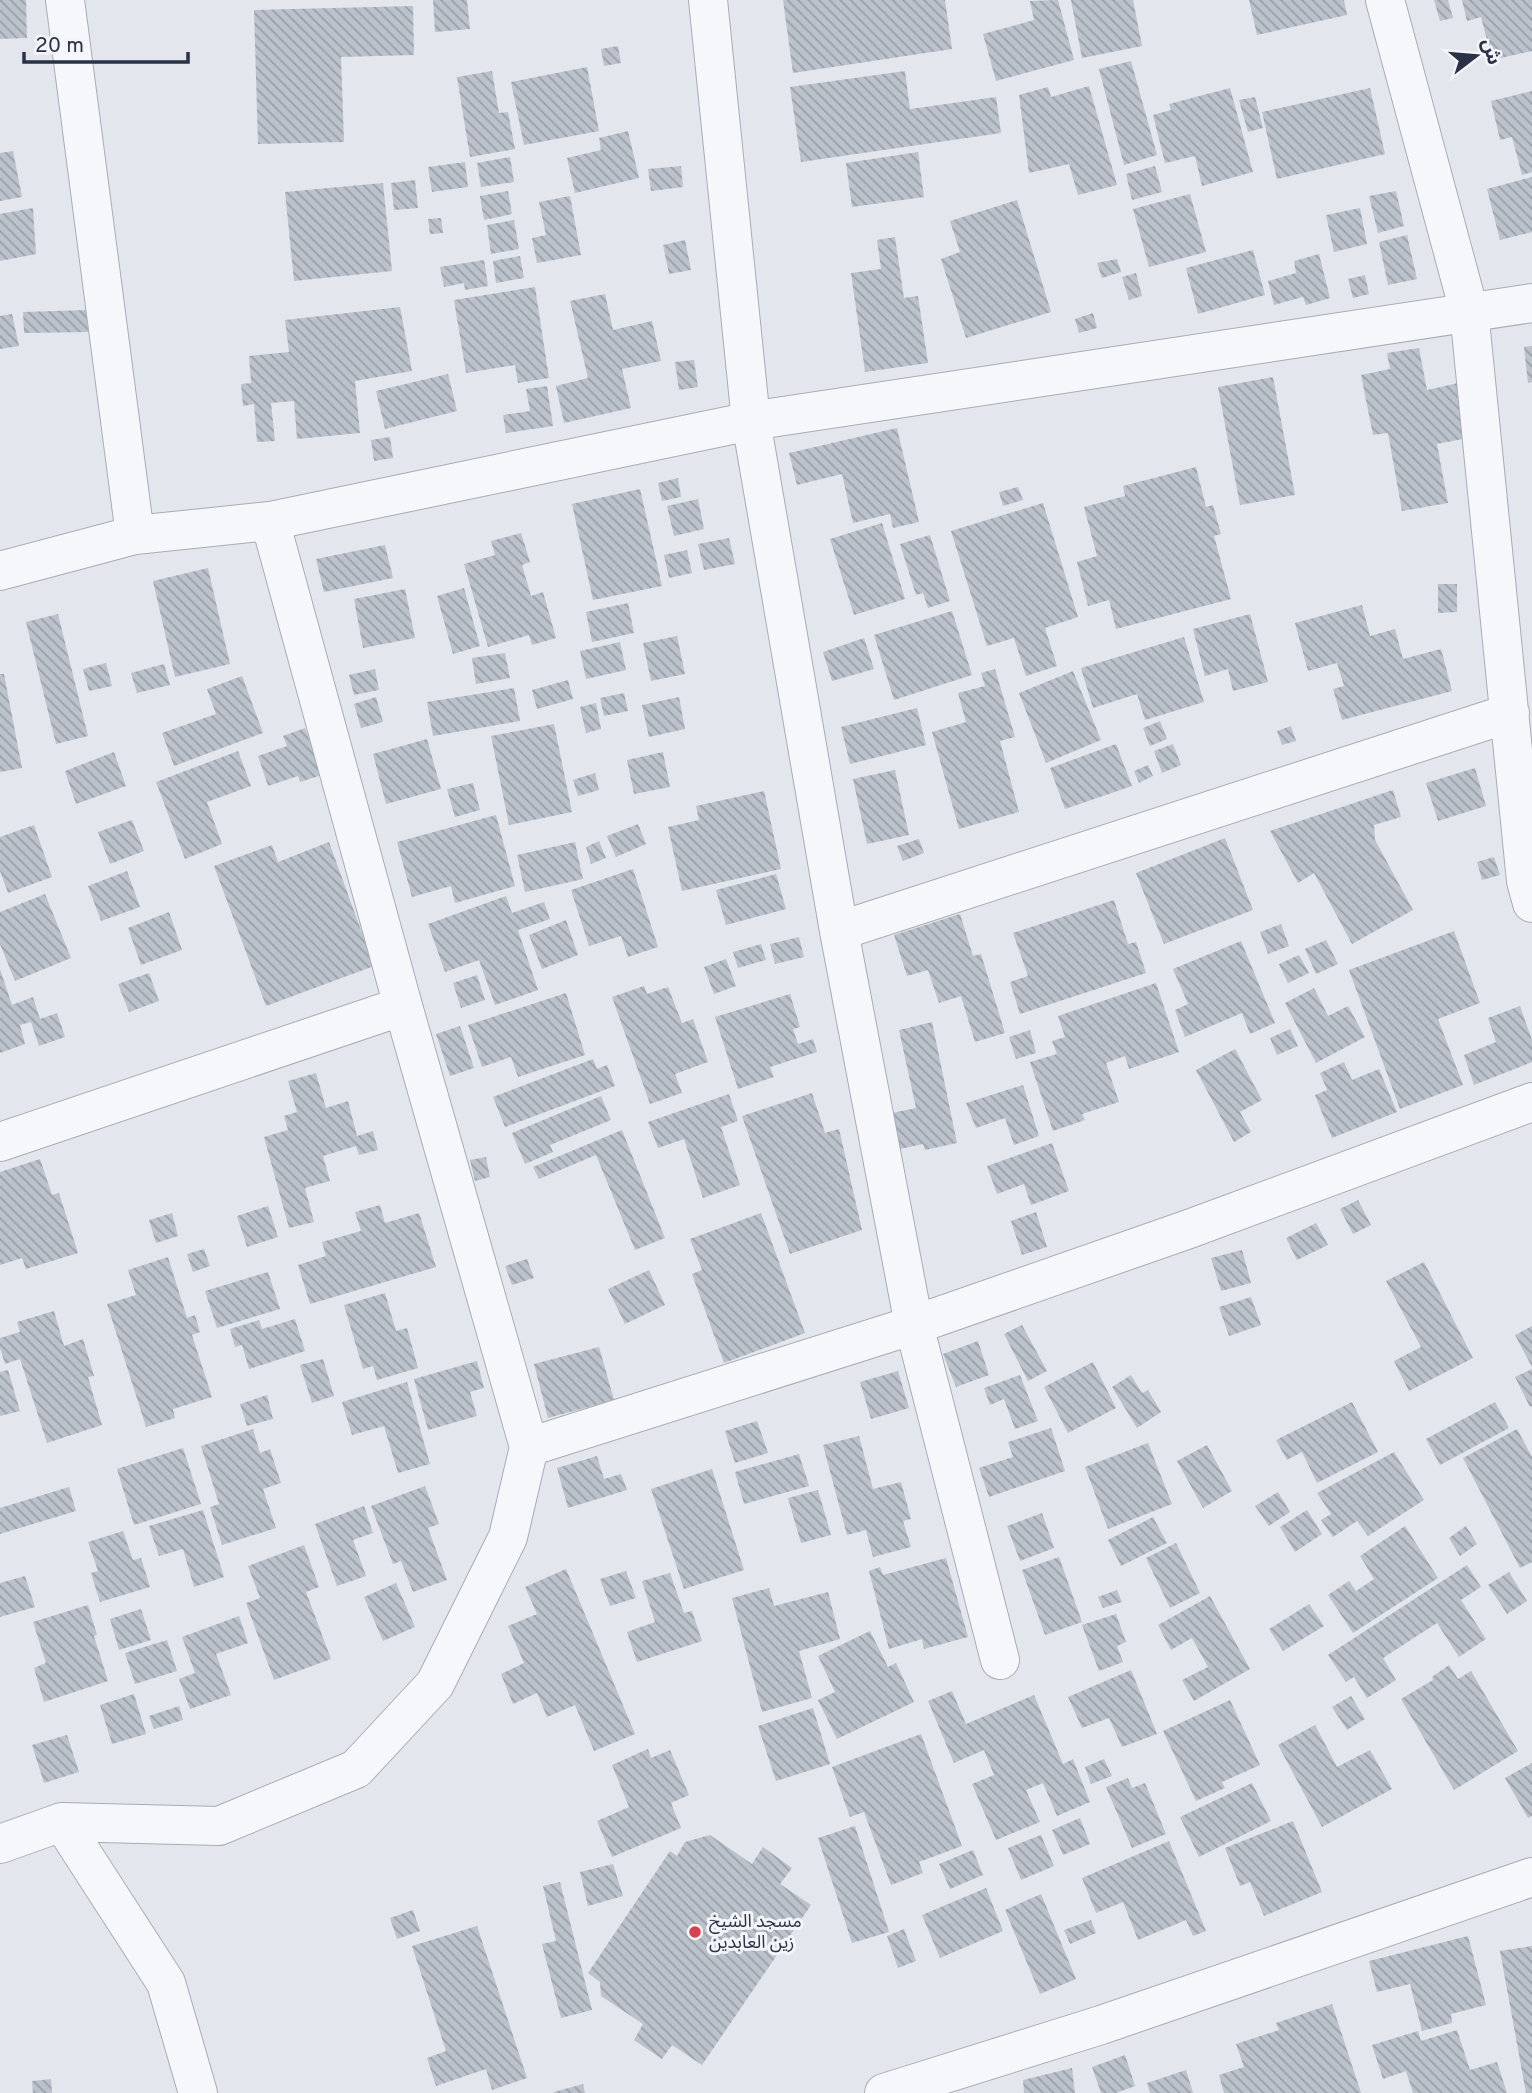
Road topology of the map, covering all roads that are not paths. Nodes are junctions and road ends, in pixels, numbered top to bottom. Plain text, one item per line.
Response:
1 (65, 0) edge
2 (708, 0) edge
3 (1385, 0) edge
4 (1532, 303) edge
5 (1469, 311) junction
6 (751, 421) junction
7 (270, 521) junction
8 (135, 535) junction
9 (0, 571) edge
10 (1510, 713) junction
11 (1530, 888) edge
12 (839, 931) junction
13 (403, 1006) junction
14 (1532, 1102) edge
15 (0, 1142) edge
16 (914, 1325) junction
17 (529, 1447) junction
18 (1000, 1660) dead end
19 (62, 1822) junction
20 (0, 1844) edge
21 (1532, 1877) edge
22 (928, 2086) edge
23 (198, 2093) edge
24 (884, 2093) edge

1 - 8 street
2 - 6 street
3 - 5 street
4 - 5 street
5 - 6 street
5 - 10 street
6 - 7 street
6 - 12 street
7 - 8 street
7 - 13 street
8 - 9 street
10 - 11 street
10 - 12 street
12 - 16 street
13 - 15 street
13 - 17 street
14 - 16 street
16 - 17 street
16 - 18 street
17 - 19 street
19 - 20 street
19 - 23 street
21 - 22 street
22 - 24 street

